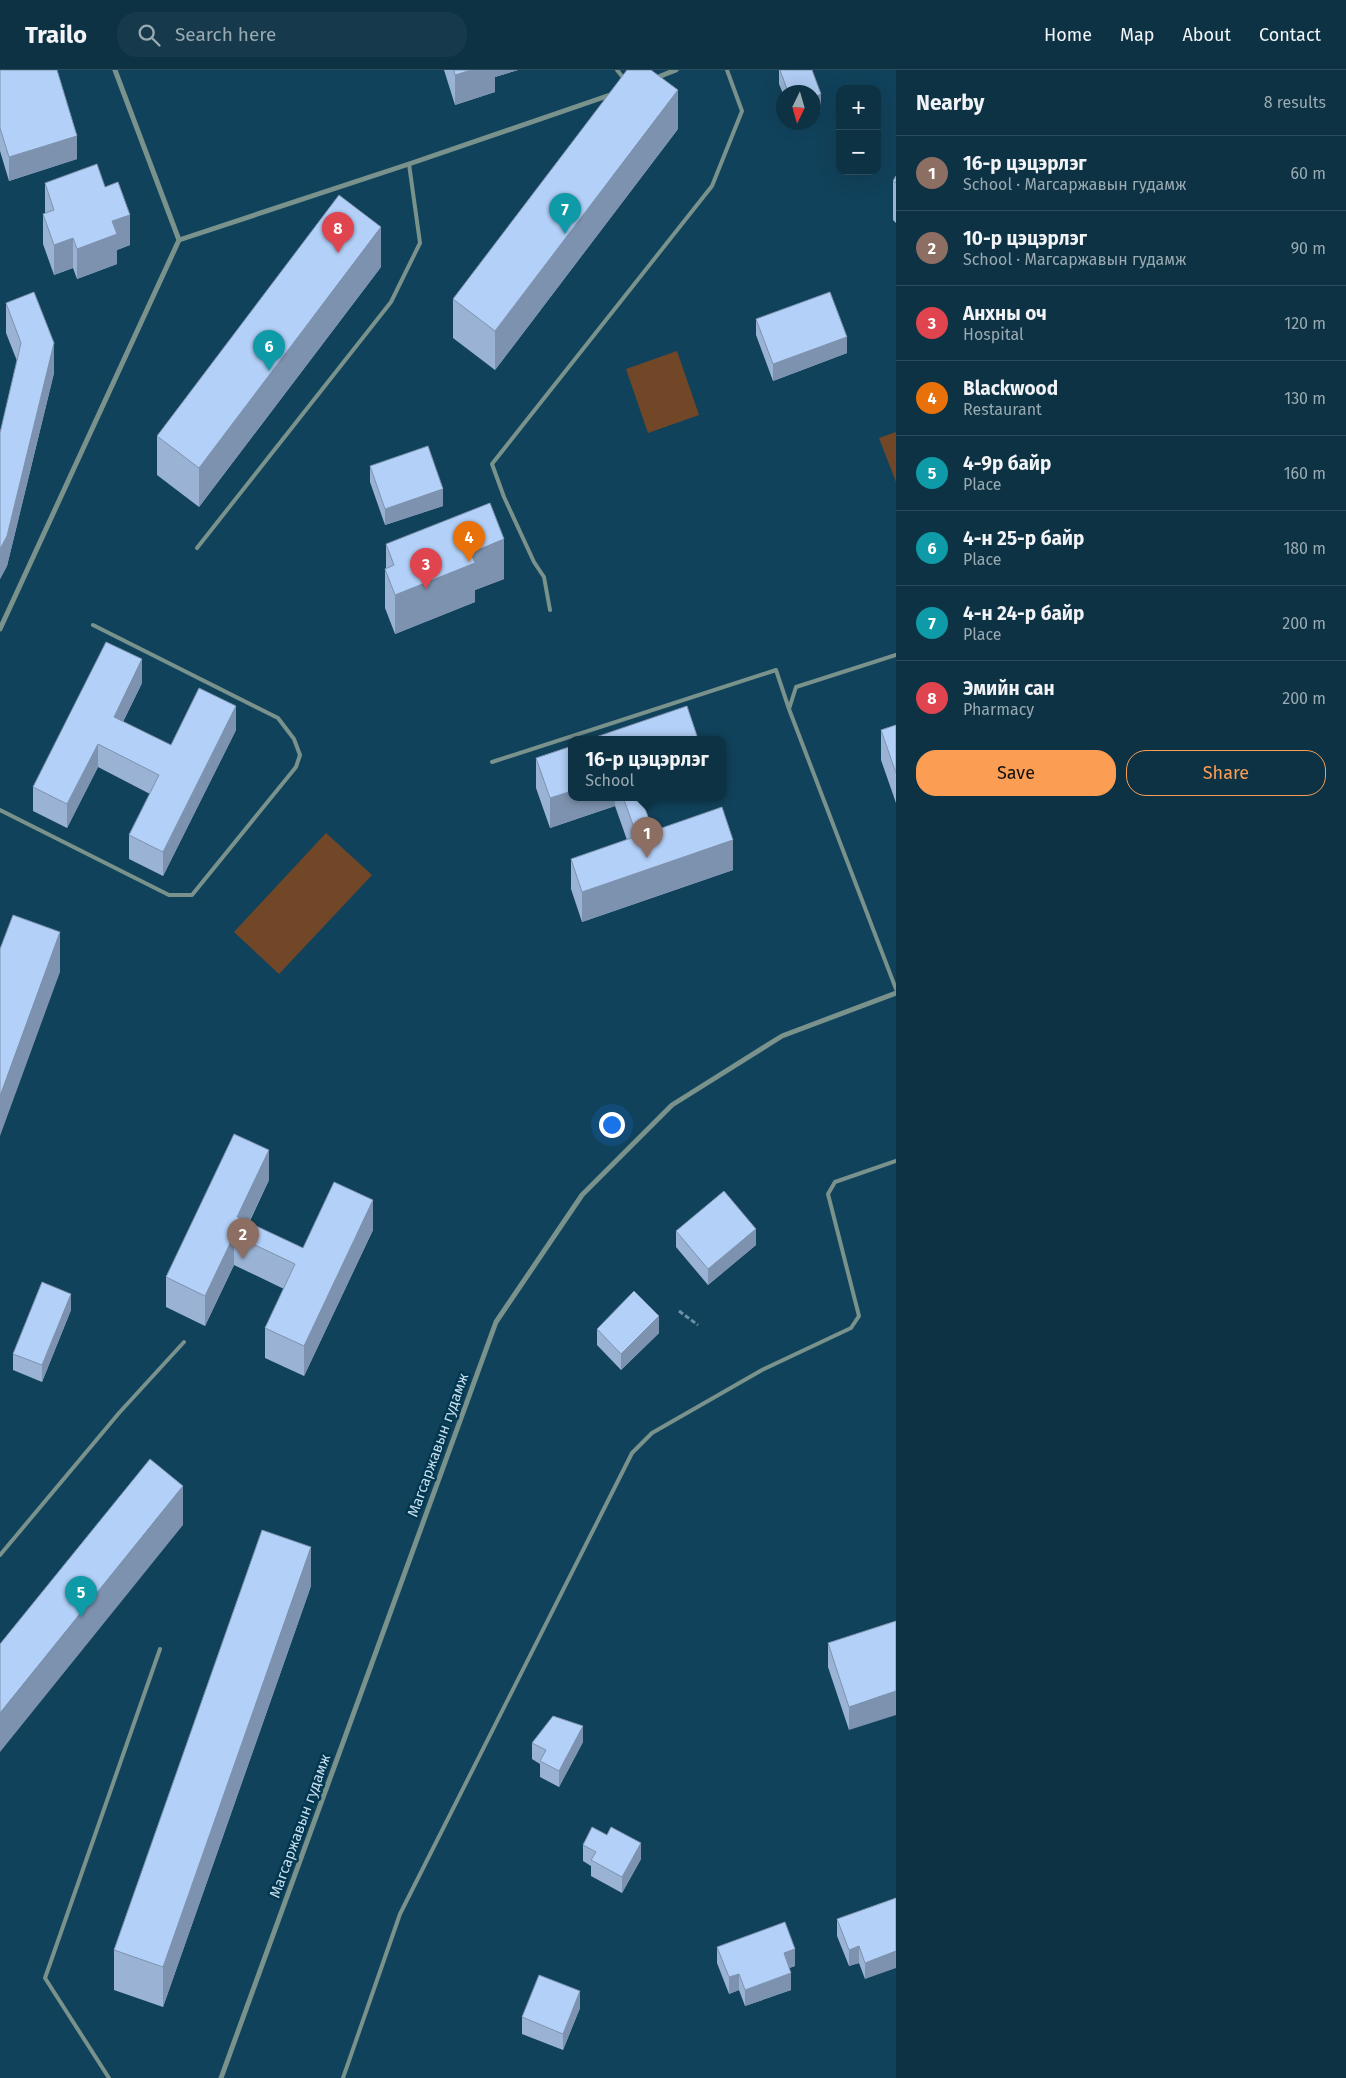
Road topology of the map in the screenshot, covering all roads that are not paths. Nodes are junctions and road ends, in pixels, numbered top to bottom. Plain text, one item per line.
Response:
1 (115, 70) edge
2 (617, 70) edge
3 (676, 70) edge
4 (727, 70) edge
5 (649, 80) edge
6 (630, 87) edge
7 (621, 91) edge
8 (409, 164) junction
9 (179, 240) junction
10 (197, 548) dead end
11 (550, 610) dead end
12 (93, 625) dead end
13 (0, 629) edge
14 (896, 655) edge
15 (789, 709) junction
16 (572, 736) edge
17 (568, 737) edge
18 (492, 762) dead end
19 (0, 810) edge
20 (896, 989) edge
21 (896, 993) edge
22 (896, 1161) edge
23 (184, 1342) dead end
24 (0, 1554) edge
25 (160, 1649) dead end
26 (109, 2078) edge
27 (222, 2078) edge
28 (343, 2078) edge

1 - 9 street
2 - 6 lane
3 - 5 street
4 - 11 lane
7 - 8 street
8 - 9 street
8 - 10 lane
9 - 13 street
12 - 19 lane
14 - 15 lane
15 - 16 lane
15 - 20 lane
17 - 18 lane
21 - 27 street, Магсаржавын гудамж
22 - 28 lane
23 - 24 lane
25 - 26 lane

